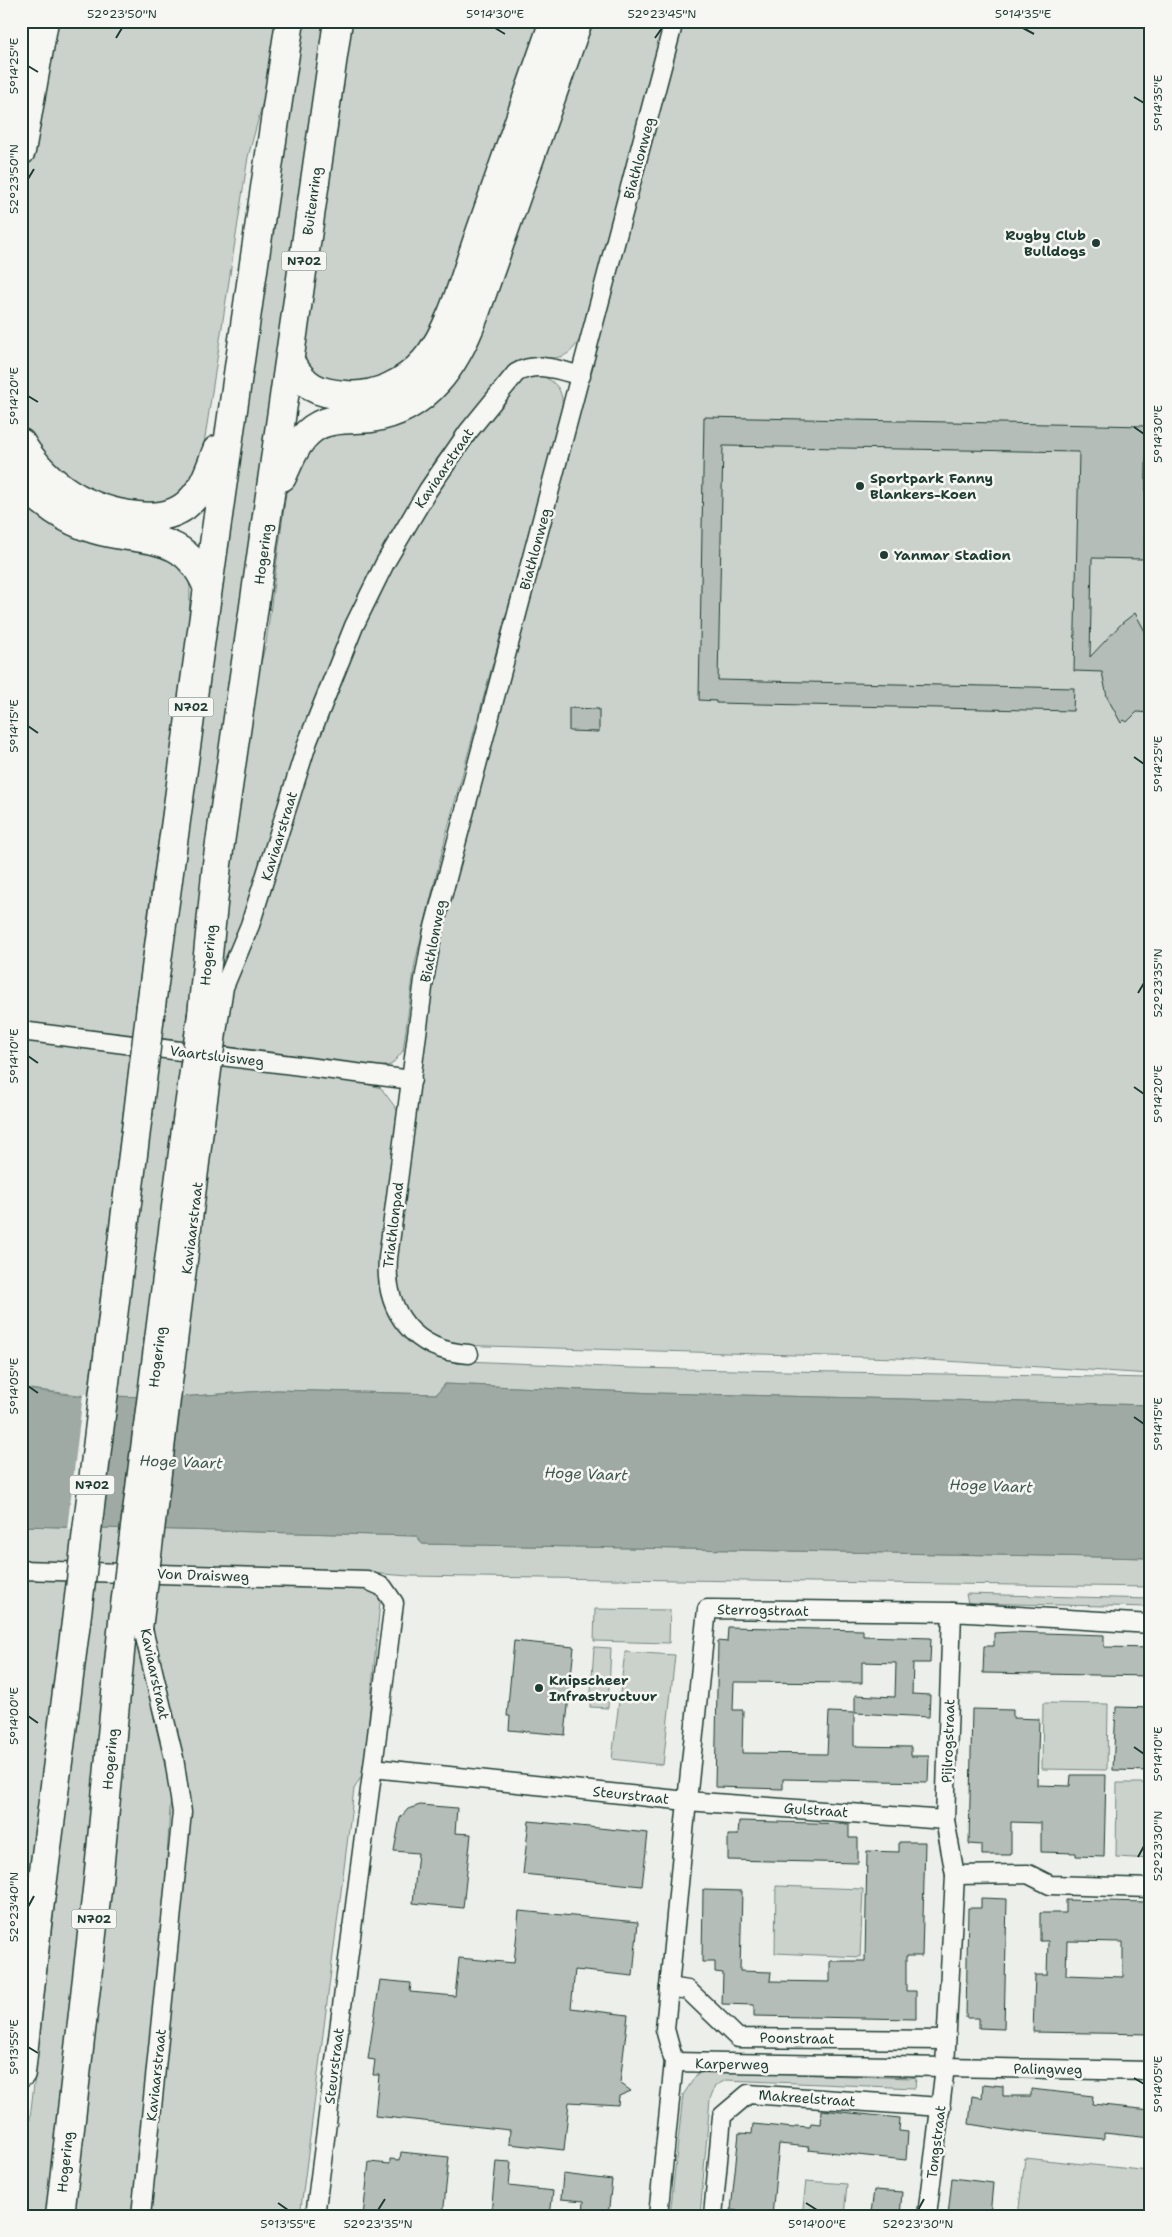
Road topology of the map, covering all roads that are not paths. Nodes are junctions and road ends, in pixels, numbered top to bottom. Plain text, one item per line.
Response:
1 (44, 21) edge
2 (290, 21) edge
3 (338, 21) edge
4 (554, 21) edge
5 (578, 21) edge
6 (674, 21) edge
7 (21, 151) edge
8 (290, 362) junction
9 (580, 376) junction
10 (233, 409) junction
11 (21, 443) edge
12 (21, 480) edge
13 (271, 501) junction
14 (207, 586) junction
15 (210, 1016) junction
16 (21, 1031) edge
17 (412, 1080) junction
18 (469, 1354) dead end
19 (21, 1570) edge
20 (383, 1587) joint
21 (952, 1612) junction
22 (1151, 1624) edge
23 (133, 1625) junction
24 (372, 1768) junction
25 (687, 1801) junction
26 (945, 1820) junction
27 (955, 1875) junction
28 (1151, 1888) edge
29 (669, 1988) junction
30 (944, 2040) junction
31 (674, 2062) junction
32 (944, 2067) junction
33 (1151, 2071) edge
34 (21, 2074) edge
35 (941, 2107) junction
36 (60, 2216) edge
37 (141, 2216) edge
38 (315, 2216) edge
39 (658, 2216) edge
40 (713, 2216) edge
41 (927, 2216) edge

1 - 7 highway
2 - 10 highway, N702
3 - 8 highway, Buitenring / N702
4 - 8 highway
5 - 13 highway
6 - 9 street, Biathlonweg
8 - 13 highway, Buitenring / N702
9 - 15 street, Kaviaarstraat
9 - 17 street, Biathlonweg
10 - 11 highway
10 - 14 highway, N702
12 - 14 highway
13 - 15 highway, Hogering / N702
14 - 34 highway, N702, bridge
15 - 23 highway, Hogering / N702, bridge
16 - 17 street, Vaartsluisweg
17 - 18 street, Triathlonpad
19 - 20 street, Von Draisweg
20 - 24 street, Steurstraat
21 - 22 street
21 - 25 street, Sterrogstraat
21 - 26 street, Pijlrogstraat
23 - 36 highway, Hogering / N702
23 - 37 street, Kaviaarstraat
24 - 25 street, Steurstraat
24 - 38 street, Steurstraat
25 - 26 street, Gulstraat
25 - 29 street, Steurstraat
26 - 27 street, Pijlrogstraat
27 - 28 street
27 - 30 street, Pijlrogstraat
29 - 30 street, Poonstraat
29 - 31 street, Steurstraat
30 - 32 street, Pijlrogstraat
31 - 32 street, Karperweg
31 - 39 street
32 - 33 street, Palingweg
32 - 35 street, Tongstraat
35 - 40 street, Makreelstraat
35 - 41 street, Tongstraat

